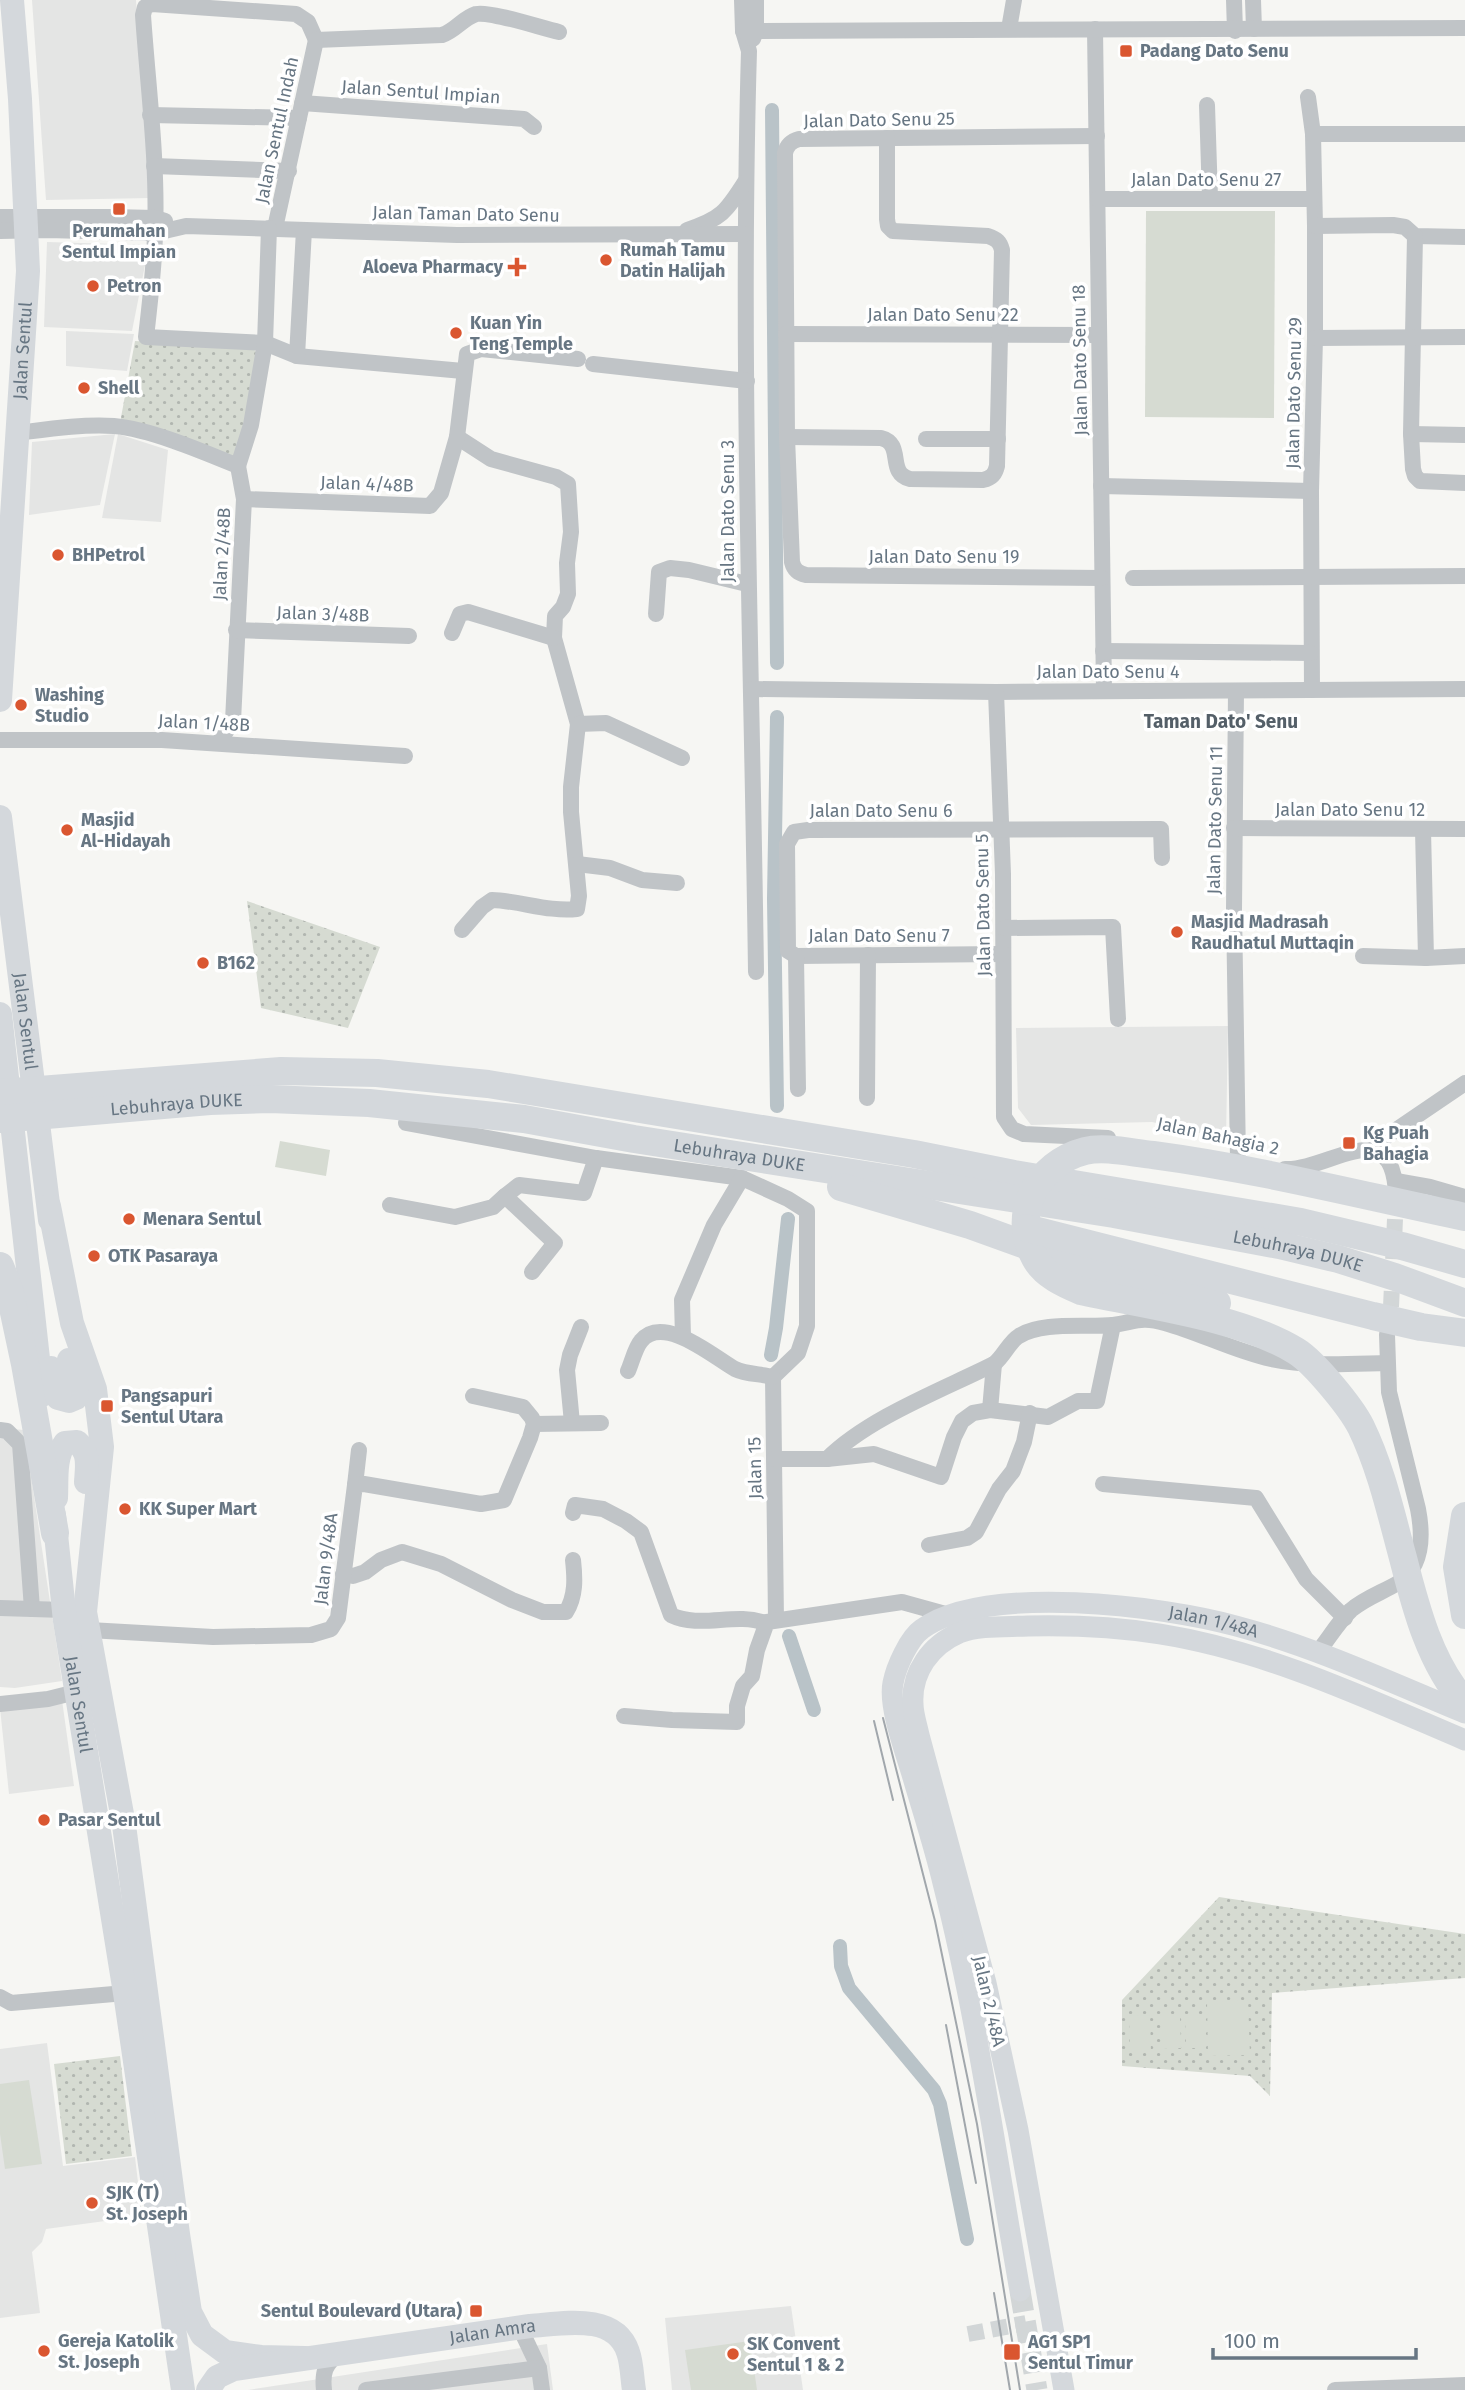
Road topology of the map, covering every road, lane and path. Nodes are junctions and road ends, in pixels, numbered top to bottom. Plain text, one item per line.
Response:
1 (12, 0) edge
2 (742, 0) edge
3 (756, 0) edge
4 (1014, 0) edge
5 (1234, 0) edge
6 (1253, 0) edge
7 (210, 4) edge
8 (1465, 28) edge
9 (1009, 29) junction
10 (1095, 29) junction
11 (1254, 29) junction
12 (749, 31) junction
13 (1235, 31) junction
14 (559, 32) dead end
15 (316, 40) junction
16 (1308, 97) dead end
17 (1208, 105) dead end
18 (300, 111) junction
19 (150, 115) junction
20 (534, 127) dead end
21 (1465, 134) edge
22 (1313, 135) junction
23 (1097, 136) junction
24 (887, 138) junction
25 (154, 166) junction
26 (289, 171) junction
27 (745, 181) junction
28 (1210, 198) junction
29 (1098, 199) junction
30 (1314, 199) junction
31 (0, 217) edge
32 (26, 223) junction
33 (155, 225) junction
34 (1315, 226) junction
35 (272, 228) junction
36 (304, 230) junction
37 (0, 231) edge
38 (674, 234) junction
39 (745, 234) junction
40 (1415, 236) junction
41 (1465, 237) edge
42 (786, 334) junction
43 (1000, 335) junction
44 (1099, 335) junction
45 (1414, 337) junction
46 (1465, 337) edge
47 (1315, 338) junction
48 (265, 344) junction
49 (297, 356) junction
50 (463, 370) junction
51 (747, 381) junction
52 (17, 433) junction
53 (1411, 434) junction
54 (1465, 435) edge
55 (457, 437) junction
56 (787, 437) junction
57 (926, 439) dead end
58 (998, 439) junction
59 (238, 466) junction
60 (1465, 483) edge
61 (1101, 486) junction
62 (1311, 491) junction
63 (244, 499) junction
64 (792, 562) joint
65 (1465, 576) edge
66 (1102, 578) junction
67 (1133, 578) dead end
68 (1312, 578) junction
69 (747, 584) junction
70 (656, 614) dead end
71 (236, 631) junction
72 (452, 633) dead end
73 (409, 636) dead end
74 (554, 638) junction
75 (1103, 651) junction
76 (1311, 653) junction
77 (752, 689) junction
78 (1104, 690) junction
79 (1312, 690) junction
80 (1465, 690) edge
81 (1237, 691) junction
82 (996, 692) junction
83 (0, 700) edge
84 (578, 724) junction
85 (0, 740) edge
86 (219, 742) junction
87 (405, 756) dead end
88 (682, 758) dead end
89 (0, 817) edge
90 (1234, 828) junction
91 (1465, 829) edge
92 (1001, 830) junction
93 (1423, 830) junction
94 (1162, 858) dead end
95 (577, 864) junction
96 (677, 883) dead end
97 (1003, 928) junction
98 (462, 930) dead end
99 (1003, 954) junction
100 (869, 955) junction
101 (796, 956) junction
102 (1363, 956) dead end
103 (1465, 956) edge
104 (1426, 958) junction
105 (756, 972) dead end
106 (0, 1014) edge
107 (1118, 1019) dead end
108 (1465, 1083) edge
109 (797, 1089) dead end
110 (0, 1093) edge
111 (867, 1098) dead end
112 (409, 1115) junction
113 (1004, 1117) joint
114 (0, 1119) edge
115 (1368, 1149) junction
116 (596, 1158) junction
117 (1238, 1159) junction
118 (740, 1167) junction
119 (20, 1191) junction
120 (47, 1196) junction
121 (505, 1196) junction
122 (1465, 1197) edge
123 (390, 1205) dead end
124 (1198, 1215) junction
125 (1465, 1217) edge
126 (1465, 1236) edge
127 (1465, 1264) edge
128 (0, 1266) edge
129 (532, 1272) dead end
130 (1465, 1303) edge
131 (1391, 1307) tunnel mouth
132 (1465, 1320) edge
133 (1113, 1325) junction
134 (581, 1327) dead end
135 (1465, 1333) edge
136 (683, 1337) junction
137 (1387, 1363) junction
138 (995, 1364) junction
139 (628, 1371) dead end
140 (773, 1377) junction
141 (473, 1396) dead end
142 (990, 1410) junction
143 (1030, 1413) junction
144 (572, 1423) junction
145 (601, 1423) dead end
146 (534, 1424) junction
147 (8, 1434) edge
148 (359, 1450) dead end
149 (774, 1459) junction
150 (827, 1459) junction
151 (1103, 1483) dead end
152 (355, 1485) junction
153 (573, 1513) dead end
154 (1465, 1516) edge
155 (55, 1533) junction
156 (929, 1545) dead end
157 (573, 1560) dead end
158 (343, 1574) junction
159 (902, 1602) junction
160 (0, 1608) edge
161 (32, 1609) junction
162 (1465, 1615) edge
163 (79, 1617) junction
164 (1345, 1618) junction
165 (770, 1622) junction
166 (954, 1624) junction
167 (922, 1629) junction
168 (933, 1649) junction
169 (1317, 1653) junction
170 (1465, 1677) edge
171 (76, 1692) junction
172 (1465, 1703) edge
173 (0, 1704) edge
174 (1465, 1713) edge
175 (624, 1716) dead end
176 (1465, 1740) edge
177 (125, 1993) junction
178 (0, 1997) edge
179 (1020, 2291) tunnel mouth
180 (520, 2328) junction
181 (340, 2353) junction
182 (305, 2358) junction
183 (539, 2368) junction
184 (1465, 2385) edge
185 (183, 2390) edge
186 (208, 2390) edge
187 (324, 2390) edge
188 (366, 2390) edge
189 (542, 2390) edge
190 (634, 2390) edge
191 (1064, 2390) edge
192 (1335, 2390) edge
193 (1370, 2390) edge

1 - 32 main road, Jalan Sentul
2 - 12 street, Jalan Dato Senu 3
3 - 12 street, Jalan Dato Senu 3
4 - 9 street
5 - 13 street
6 - 11 street
7 - 15 street
7 - 19 street
8 - 11 street
9 - 10 street
9 - 12 street
10 - 13 street
10 - 23 street, Jalan Dato Senu 18
11 - 13 street
12 - 27 street, Jalan Dato Senu 3
14 - 15 street
15 - 18 street, Jalan Sentul Indah
16 - 22 street, Jalan Dato Senu 29
17 - 28 street
18 - 19 street, Jalan Sentul Impian
18 - 20 street, Jalan Sentul Impian
18 - 26 street, Jalan Sentul Indah
19 - 25 street
21 - 22 street
22 - 30 street, Jalan Dato Senu 29
23 - 24 street, Jalan Dato Senu 25
23 - 29 street, Jalan Dato Senu 18
24 - 42 street, Jalan Dato Senu 25
24 - 43 street
25 - 26 street
25 - 33 street
26 - 35 street, Jalan Sentul Indah
27 - 38 street
27 - 39 street, Jalan Dato Senu 3
28 - 29 street, Jalan Dato Senu 27
28 - 30 street, Jalan Dato Senu 27
29 - 44 street, Jalan Dato Senu 18
30 - 34 street, Jalan Dato Senu 29
31 - 32 street
32 - 33 street, Jalan Taman Dato Senu
32 - 37 street
32 - 52 main road, Jalan Sentul
33 - 35 street, Jalan Taman Dato Senu
33 - 48 street
34 - 40 street
34 - 47 street, Jalan Dato Senu 29
35 - 36 street, Jalan Taman Dato Senu
35 - 48 street, Jalan Sentul Indah
36 - 38 street, Jalan Taman Dato Senu
36 - 49 street
38 - 39 street, Jalan Taman Dato Senu
39 - 51 street, Jalan Dato Senu 3
40 - 41 street
40 - 45 street
42 - 43 street, Jalan Dato Senu 22
42 - 56 street, Jalan Dato Senu 25
43 - 44 street, Jalan Dato Senu 22
43 - 58 street
44 - 61 street, Jalan Dato Senu 18
45 - 46 street
45 - 47 street
45 - 53 street
47 - 62 street, Jalan Dato Senu 29
48 - 49 street
48 - 59 street, Jalan Sentul Indah
49 - 50 street
50 - 51 street
50 - 55 street, Jalan 4/48B
51 - 69 street, Jalan Dato Senu 3
52 - 59 street
52 - 83 main road, Jalan Sentul
53 - 54 street
53 - 60 street
55 - 63 street, Jalan 4/48B
55 - 74 street
56 - 58 street
56 - 64 street, Jalan Dato Senu 25
57 - 58 street
59 - 63 street, Jalan 2/48B
61 - 62 street
61 - 66 street, Jalan Dato Senu 18
62 - 68 street, Jalan Dato Senu 29
63 - 71 street, Jalan 2/48B
64 - 66 street, Jalan Dato Senu 19
65 - 68 street
66 - 75 street, Jalan Dato Senu 18
67 - 68 street
68 - 76 street, Jalan Dato Senu 29
69 - 70 street
69 - 77 street, Jalan Dato Senu 3
71 - 73 street, Jalan 3/48B
71 - 86 street, Jalan 2/48B
72 - 74 street
74 - 84 street
75 - 76 street
75 - 78 street, Jalan Dato Senu 18
76 - 79 street, Jalan Dato Senu 29
77 - 82 street, Jalan Dato Senu 4
77 - 105 street, Jalan Dato Senu 3
78 - 81 street, Jalan Dato Senu 4
78 - 82 street, Jalan Dato Senu 4
79 - 80 street, Jalan Dato Senu 4
79 - 81 street, Jalan Dato Senu 4
81 - 90 street, Jalan Dato Senu 11
82 - 92 street, Jalan Dato Senu 5
84 - 88 street
84 - 95 street
85 - 86 street, Jalan 1/48B
86 - 87 street, Jalan 1/48B
89 - 120 main road, Jalan Sentul
90 - 93 street, Jalan Dato Senu 12
90 - 117 street, Jalan Dato Senu 11
91 - 93 street, Jalan Dato Senu 12
92 - 94 street, Jalan Dato Senu 6
92 - 97 street, Jalan Dato Senu 5
92 - 101 street, Jalan Dato Senu 6
93 - 104 street
95 - 96 street
95 - 98 street
97 - 99 street, Jalan Dato Senu 5
97 - 107 street
99 - 100 street, Jalan Dato Senu 7
99 - 113 street, Jalan Dato Senu 5
100 - 101 street, Jalan Dato Senu 7
100 - 111 street
101 - 109 street, Jalan Dato Senu 6
102 - 104 street
103 - 104 street
106 - 119 main road, Jalan Sentul
108 - 115 street
110 - 124 highway, Lebuhraya DUKE
112 - 114 highway, Lebuhraya DUKE
112 - 116 street
112 - 118 highway, Lebuhraya DUKE
113 - 117 street, Jalan Bahagia 2
115 - 117 street, Jalan Bahagia 2
115 - 122 street
116 - 118 street
116 - 121 street
118 - 124 highway, Lebuhraya DUKE
118 - 135 highway
118 - 136 street
118 - 140 street
118 - 170 highway
119 - 120 main road
119 - 155 main road, Jalan Sentul
120 - 163 main road, Jalan Sentul
121 - 123 street
121 - 129 street
124 - 126 highway
124 - 127 highway, Lebuhraya DUKE
124 - 130 highway, Lebuhraya DUKE
124 - 132 highway
125 - 172 highway
128 - 155 highway
131 - 137 street
133 - 137 street
133 - 138 street
133 - 143 street
134 - 144 street
136 - 139 street
136 - 140 street
137 - 164 street
138 - 142 street
138 - 150 street
140 - 149 street, Jalan 15
141 - 146 street
142 - 143 street
142 - 150 street
143 - 156 street
144 - 145 street
144 - 146 street
146 - 152 street
147 - 161 street
148 - 152 street, Jalan 9/48A
149 - 150 street
149 - 165 street, Jalan 15
151 - 164 street
152 - 158 street, Jalan 9/48A
153 - 165 street
154 - 162 highway
155 - 163 main road, Jalan Sentul
155 - 163 main road
157 - 158 street
158 - 163 street, Jalan 9/48A
159 - 165 street
159 - 166 street
159 - 167 street
160 - 161 street, Jalan 9/48A
161 - 163 street, Jalan 9/48A
163 - 171 main road, Jalan Sentul
163 - 182 main road, Jalan Sentul
164 - 169 street
165 - 175 street, Jalan 15
166 - 167 main road, Jalan 2/48A
166 - 168 main road
166 - 169 main road, Jalan 1/48A
166 - 176 main road, Jalan 1/48A
167 - 168 street
167 - 179 main road, Jalan 2/48A
168 - 191 main road, Jalan 2/48A
169 - 174 main road, Jalan 1/48A
171 - 173 street
171 - 177 main road, Jalan Sentul
177 - 178 street
177 - 185 main road, Jalan Sentul
180 - 181 main road, Jalan Amra
180 - 183 street
180 - 190 main road, Jalan Amra
181 - 182 main road, Jalan Amra
181 - 187 street
182 - 186 main road
183 - 188 street
183 - 189 street
184 - 193 street
192 - 193 street

